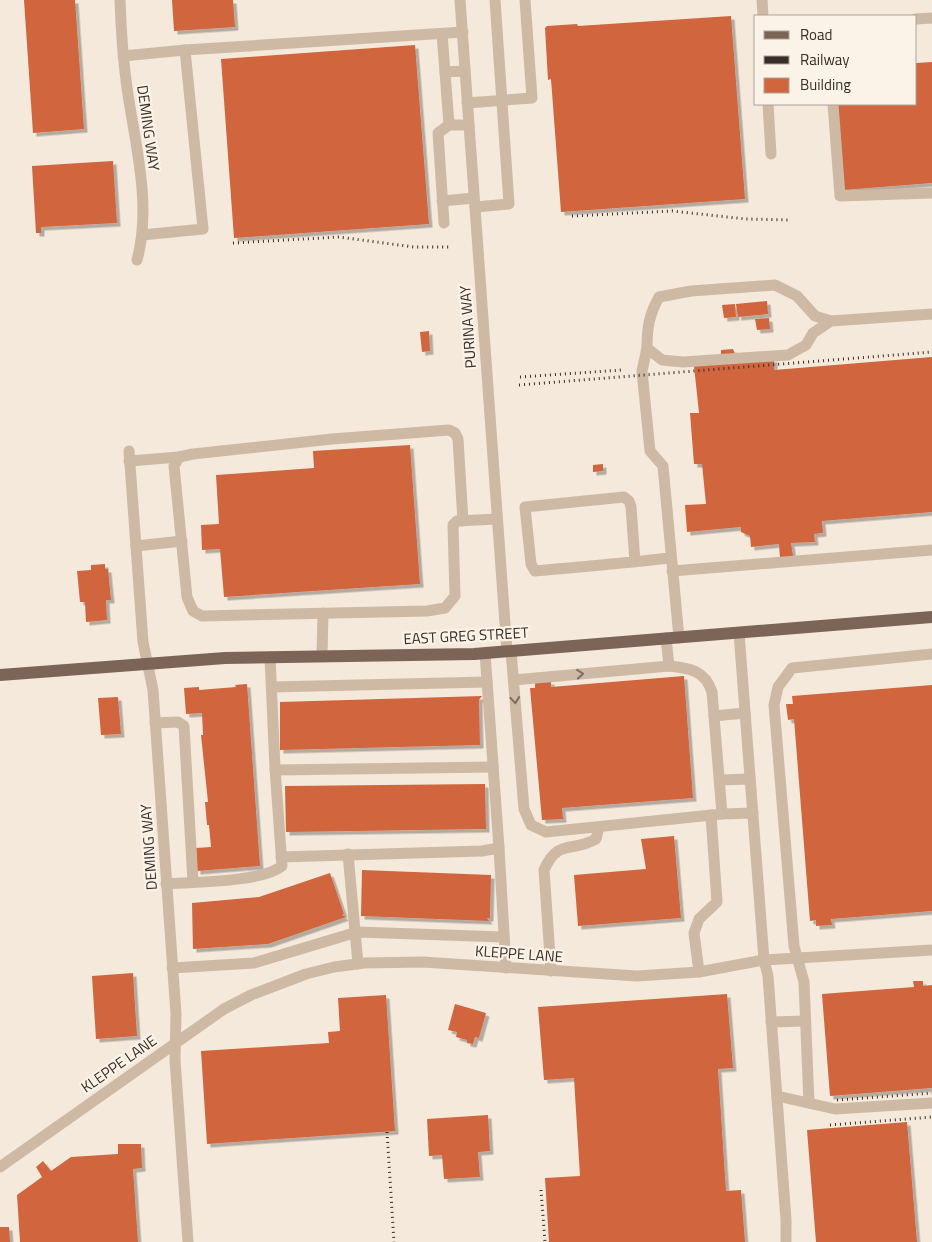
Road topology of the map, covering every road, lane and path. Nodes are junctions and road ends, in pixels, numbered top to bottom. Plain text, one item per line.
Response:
1 (120, 0) edge
2 (460, 0) edge
3 (496, 0) edge
4 (525, 0) edge
5 (762, 0) edge
6 (763, 15) edge
7 (932, 18) edge
8 (917, 19) edge
9 (463, 32) junction
10 (442, 34) junction
11 (186, 50) junction
12 (123, 56) junction
13 (465, 71) junction
14 (445, 72) junction
15 (502, 100) junction
16 (467, 103) junction
17 (768, 105) edge
18 (833, 105) edge
19 (469, 124) junction
20 (449, 125) junction
21 (771, 154) dead end
22 (932, 193) edge
23 (442, 201) junction
24 (475, 202) junction
25 (444, 222) dead end
26 (142, 235) junction
27 (137, 260) dead end
28 (932, 314) edge
29 (831, 321) junction
30 (647, 348) junction
31 (179, 456) junction
32 (497, 519) junction
33 (463, 521) junction
34 (182, 541) junction
35 (136, 546) junction
36 (932, 550) edge
37 (670, 558) junction
38 (635, 562) junction
39 (672, 572) junction
40 (323, 613) junction
41 (932, 617) edge
42 (739, 633) junction
43 (672, 638) junction
44 (509, 651) junction
45 (485, 653) junction
46 (932, 654) edge
47 (322, 656) junction
48 (270, 657) junction
49 (148, 664) junction
50 (669, 666) junction
51 (0, 675) edge
52 (514, 680) junction
53 (487, 682) junction
54 (272, 687) junction
55 (745, 713) junction
56 (714, 716) junction
57 (155, 724) junction
58 (493, 767) junction
59 (275, 770) junction
60 (750, 779) junction
61 (720, 780) junction
62 (753, 813) junction
63 (716, 815) junction
64 (599, 827) junction
65 (499, 848) junction
66 (348, 854) junction
67 (281, 857) junction
68 (193, 882) junction
69 (166, 884) junction
70 (356, 932) junction
71 (504, 937) junction
72 (932, 950) edge
73 (796, 958) junction
74 (764, 960) junction
75 (358, 964) junction
76 (172, 968) junction
77 (506, 968) junction
78 (551, 971) junction
79 (699, 972) junction
80 (805, 1021) junction
81 (772, 1022) junction
82 (176, 1042) junction
83 (777, 1096) junction
84 (809, 1102) junction
85 (932, 1103) edge
86 (0, 1168) edge
87 (188, 1242) edge
88 (786, 1242) edge

1 - 12 street, DEMING WAY
2 - 9 street, PURINA WAY
3 - 15 street
4 - 15 street
5 - 6 street
7 - 8 street
9 - 10 street
9 - 13 street, PURINA WAY
10 - 11 street
10 - 14 street
11 - 12 street
11 - 26 street
12 - 26 street, DEMING WAY
13 - 14 street
13 - 16 street, PURINA WAY
14 - 20 street
15 - 16 street
15 - 24 street
16 - 19 street, PURINA WAY
17 - 21 street
18 - 22 street
19 - 20 street
19 - 24 street, PURINA WAY
20 - 23 street
23 - 24 street
23 - 25 street
24 - 32 street, PURINA WAY
26 - 27 street, DEMING WAY
28 - 29 street
29 - 30 street
29 - 30 street
30 - 37 street
31 - 33 street
31 - 34 street
31 - 35 street, DEMING WAY
32 - 33 street
32 - 44 street, PURINA WAY
33 - 40 street
34 - 35 street
34 - 40 street
35 - 49 street, DEMING WAY
36 - 39 street
37 - 38 street
37 - 39 street
38 - 38 street
39 - 43 street
40 - 47 street
41 - 42 main road, EAST GREG STREET
42 - 43 main road, EAST GREG STREET
42 - 55 street
43 - 44 main road, EAST GREG STREET
43 - 50 street
44 - 45 main road, EAST GREG STREET
44 - 52 street, PURINA WAY
45 - 47 main road, EAST GREG STREET
45 - 53 street
46 - 73 street
47 - 48 main road, EAST GREG STREET
48 - 49 main road, EAST GREG STREET
48 - 54 street
49 - 51 main road, EAST GREG STREET
49 - 57 street, DEMING WAY
52 -> 50 street
50 - 56 street
52 -> 64 street, PURINA WAY
53 - 54 street
53 - 58 street
54 - 59 street
55 - 56 street
55 - 60 street
56 - 61 street
57 - 68 street
57 - 69 street, DEMING WAY
58 - 59 street
58 - 65 street
59 - 67 street
60 - 61 street
60 - 62 street
61 - 63 street
62 - 63 street
62 - 74 street
63 - 64 street
63 - 79 street
64 - 78 street
65 - 66 street
65 - 71 street
66 - 67 street
66 - 70 street
67 - 68 street
68 - 69 street
69 - 76 street, DEMING WAY
70 - 71 street
70 - 75 street
70 - 76 street
71 - 77 street
72 - 73 street, KLEPPE LANE
73 - 74 street, KLEPPE LANE
73 - 80 street
74 - 79 street, KLEPPE LANE
74 - 81 street
75 - 77 street, KLEPPE LANE
75 - 82 street, KLEPPE LANE
76 - 82 street, DEMING WAY
77 - 78 street, KLEPPE LANE
78 - 79 street, KLEPPE LANE
80 - 81 street
80 - 84 street
81 - 83 street
82 - 86 street, KLEPPE LANE
82 - 87 street, DEMING WAY
83 - 84 street
83 - 88 street
84 - 85 street

